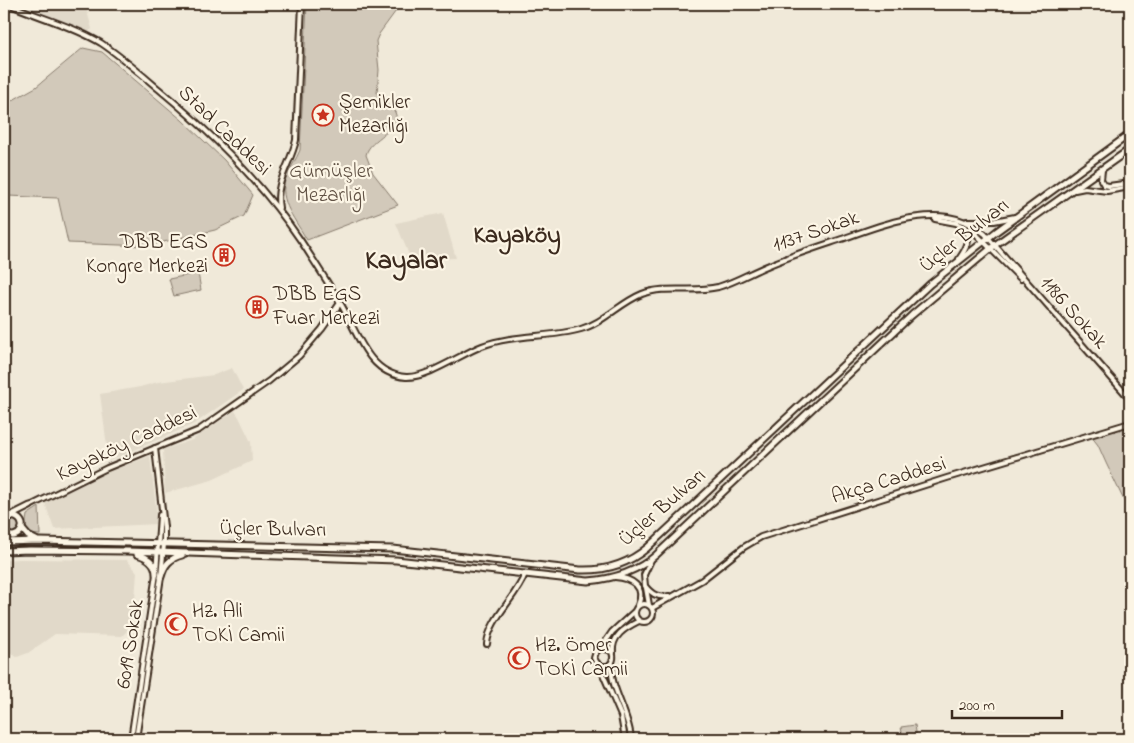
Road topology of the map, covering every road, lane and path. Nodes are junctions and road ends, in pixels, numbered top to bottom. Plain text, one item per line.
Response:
1 (8, 4) edge
2 (302, 4) edge
3 (1130, 134) edge
4 (1130, 149) edge
5 (1102, 170) junction
6 (1130, 185) edge
7 (1073, 190) junction
8 (280, 210) junction
9 (1017, 216) junction
10 (923, 217) junction
11 (962, 220) junction
12 (952, 222) junction
13 (986, 238) junction
14 (993, 246) junction
15 (956, 262) junction
16 (657, 290) joint
17 (340, 303) junction
18 (1130, 400) edge
19 (1130, 423) edge
20 (155, 448) junction
21 (30, 506) junction
22 (5, 518) edge
23 (21, 521) junction
24 (22, 529) junction
25 (4, 532) edge
26 (39, 541) junction
27 (4, 542) edge
28 (162, 544) junction
29 (4, 551) edge
30 (126, 551) junction
31 (161, 553) junction
32 (192, 554) junction
33 (652, 558) junction
34 (525, 574) junction
35 (159, 576) junction
36 (611, 577) junction
37 (645, 586) junction
38 (672, 596) junction
39 (638, 607) junction
40 (651, 607) junction
41 (635, 611) junction
42 (639, 621) junction
43 (488, 644) dead end
44 (601, 648) junction
45 (613, 655) junction
46 (613, 661) junction
47 (599, 665) junction
48 (131, 739) edge
49 (136, 739) edge
50 (625, 739) edge
51 (631, 739) edge

1 - 8 street, Stad Caddesi
2 - 8 street
3 - 9 main road, Üçler Bulvarı
4 - 5 main road, Üçler Bulvarı
5 - 6 street
5 - 7 main road, Üçler Bulvarı
6 - 7 street
7 - 14 main road, Üçler Bulvarı
8 - 17 street, Stad Caddesi
9 - 11 street
9 - 13 main road, Üçler Bulvarı
10 - 11 street, 1137 Sokak
10 - 12 street
10 - 16 street, 1137 Sokak
11 - 13 street, 1137 Sokak
12 - 13 street
12 - 15 street
13 - 14 street, 1186 Sokak
13 - 15 main road, Üçler Bulvarı
14 - 18 street, 1186 Sokak
14 - 33 main road, Üçler Bulvarı
15 - 28 main road, Üçler Bulvarı
16 - 17 street, Stad Caddesi
17 - 20 street, Kayaköy Caddesi
19 - 38 street, Akça Caddesi
20 - 21 street, Kayaköy Caddesi
20 - 28 street, 6019 Sokak
21 - 22 main road
21 - 23 main road
22 - 23 main road
23 - 24 main road
24 - 25 main road
24 - 26 main road
26 - 27 main road, Üçler Bulvarı
26 - 28 main road, Üçler Bulvarı
28 - 31 street, 6019 Sokak
29 - 30 main road, Üçler Bulvarı
30 - 31 main road, Üçler Bulvarı
30 - 35 main road
31 - 32 main road, Üçler Bulvarı
31 - 35 street, 6019 Sokak
32 - 34 main road, Üçler Bulvarı
32 - 35 main road
33 - 36 main road, Üçler Bulvarı
33 - 37 street
34 - 36 main road, Üçler Bulvarı
34 - 43 street
35 - 48 street, 6019 Sokak
35 - 49 street, 6019 Sokak
36 - 39 street
37 - 38 street
37 - 40 street
38 - 40 street, Akça Caddesi
39 - 40 street, Akça Caddesi
39 - 41 street
40 - 42 street, Akça Caddesi
41 - 42 street
41 - 44 street
42 - 45 street, Akça Caddesi
44 - 45 street
44 - 47 street
45 - 46 street, Akça Caddesi
46 - 47 street
46 - 51 street, Akça Caddesi
47 - 50 street

